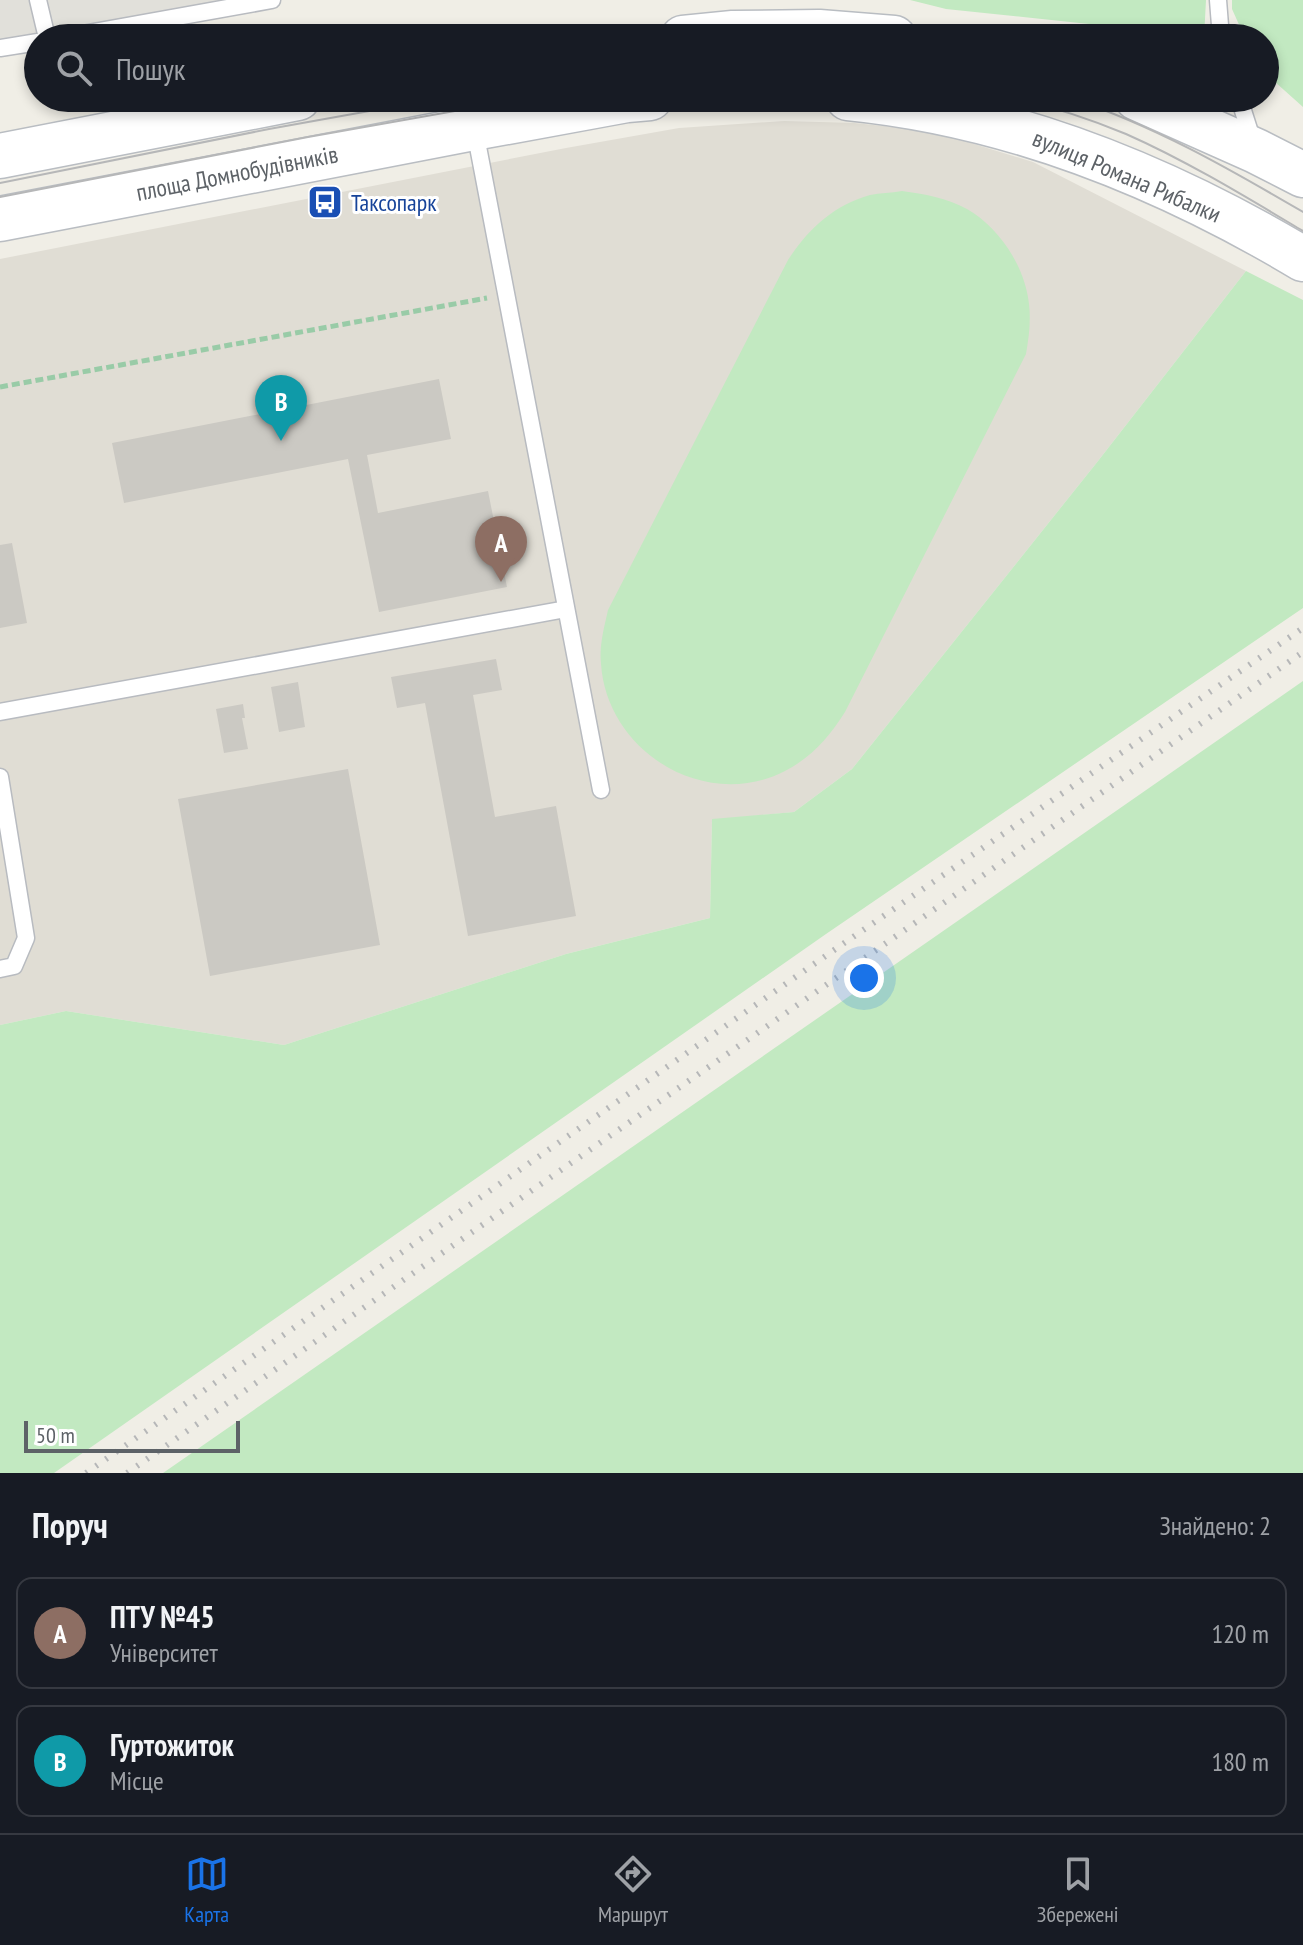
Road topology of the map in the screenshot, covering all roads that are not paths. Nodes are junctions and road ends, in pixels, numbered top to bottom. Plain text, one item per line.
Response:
1 (38, 0) edge
2 (272, 0) edge
3 (1218, 0) edge
4 (44, 24) edge
5 (138, 24) edge
6 (1220, 24) edge
7 (24, 44) edge
8 (0, 48) edge
9 (226, 112) edge
10 (561, 112) edge
11 (942, 112) edge
12 (1168, 112) edge
13 (1243, 112) edge
14 (474, 128) junction
15 (1256, 151) junction
16 (0, 156) edge
17 (1303, 175) edge
18 (0, 219) edge
19 (1303, 259) edge
20 (566, 609) junction
21 (0, 712) edge
22 (0, 777) edge
23 (601, 790) dead end
24 (0, 969) edge

1 - 4 lane
2 - 5 lane
3 - 6 lane
7 - 8 lane
9 - 16 main road
10 - 14 main road
11 - 19 main road, вулиця Романа Рибалки
12 - 15 main road
13 - 15 lane
14 - 18 main road, площа Домнобудівників
14 - 20 lane
15 - 17 main road
20 - 21 lane
20 - 23 lane
22 - 24 lane

